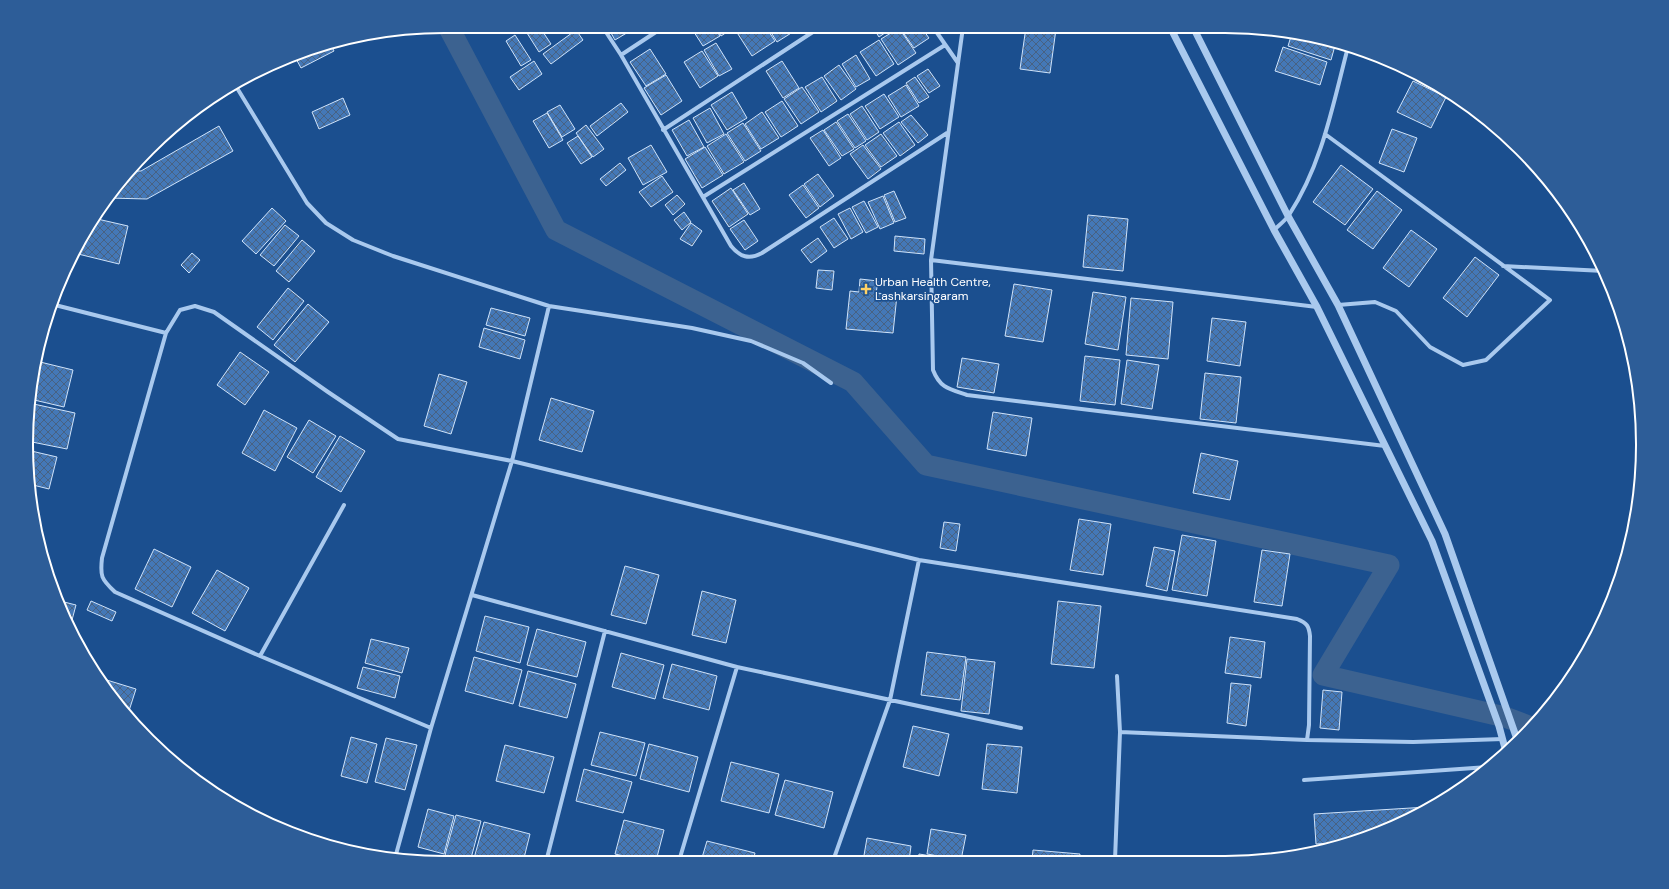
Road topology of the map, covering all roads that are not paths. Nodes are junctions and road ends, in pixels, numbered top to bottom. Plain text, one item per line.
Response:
1 (607, 33) edge
2 (654, 33) edge
3 (811, 33) edge
4 (937, 33) edge
5 (962, 33) edge
6 (1173, 33) edge
7 (1196, 33) edge
8 (945, 45) junction
9 (1347, 52) edge
10 (621, 55) junction
11 (958, 63) junction
12 (238, 89) edge
13 (663, 130) junction
14 (947, 134) junction
15 (1325, 134) junction
16 (703, 197) junction
17 (1288, 216) junction
18 (1274, 230) junction
19 (931, 260) junction
20 (1503, 266) junction
21 (1598, 271) edge
22 (1338, 305) junction
23 (57, 306) edge
24 (548, 306) junction
25 (1317, 307) junction
26 (166, 333) junction
27 (830, 383) dead end
28 (1385, 446) junction
29 (512, 461) junction
30 (344, 505) dead end
31 (919, 560) junction
32 (472, 595) junction
33 (605, 631) junction
34 (260, 656) junction
35 (737, 667) junction
36 (1117, 676) dead end
37 (890, 700) junction
38 (431, 728) junction
39 (1021, 728) dead end
40 (1120, 732) junction
41 (1515, 735) edge
42 (1307, 740) junction
43 (1503, 740) junction
44 (1504, 746) edge
45 (1479, 768) edge
46 (1304, 780) dead end
47 (396, 853) edge
48 (548, 856) edge
49 (680, 856) edge
50 (835, 856) edge
51 (1115, 856) edge

1 - 10 street
2 - 10 street
3 - 13 street
4 - 8 street
5 - 11 street
6 - 18 street
7 - 17 street
8 - 11 street
8 - 16 street
9 - 15 street
10 - 13 street
11 - 14 street
12 - 24 street
13 - 16 street
14 - 16 street
14 - 19 street
15 - 17 street
15 - 20 street
17 - 18 street
17 - 22 street
18 - 25 street
19 - 25 street
19 - 28 street
20 - 21 street
20 - 22 street
22 - 41 street
23 - 26 street
24 - 27 street
24 - 29 street
25 - 28 street
26 - 29 street
26 - 34 street
28 - 43 street
29 - 31 street
29 - 32 street
30 - 34 street
31 - 37 street
31 - 42 street
32 - 33 street
32 - 38 street
33 - 35 street
33 - 48 street
34 - 38 street
35 - 37 street
35 - 49 street
36 - 40 street
37 - 39 street
37 - 50 street
38 - 47 street
40 - 42 street
40 - 51 street
42 - 43 street
43 - 44 street
45 - 46 street

